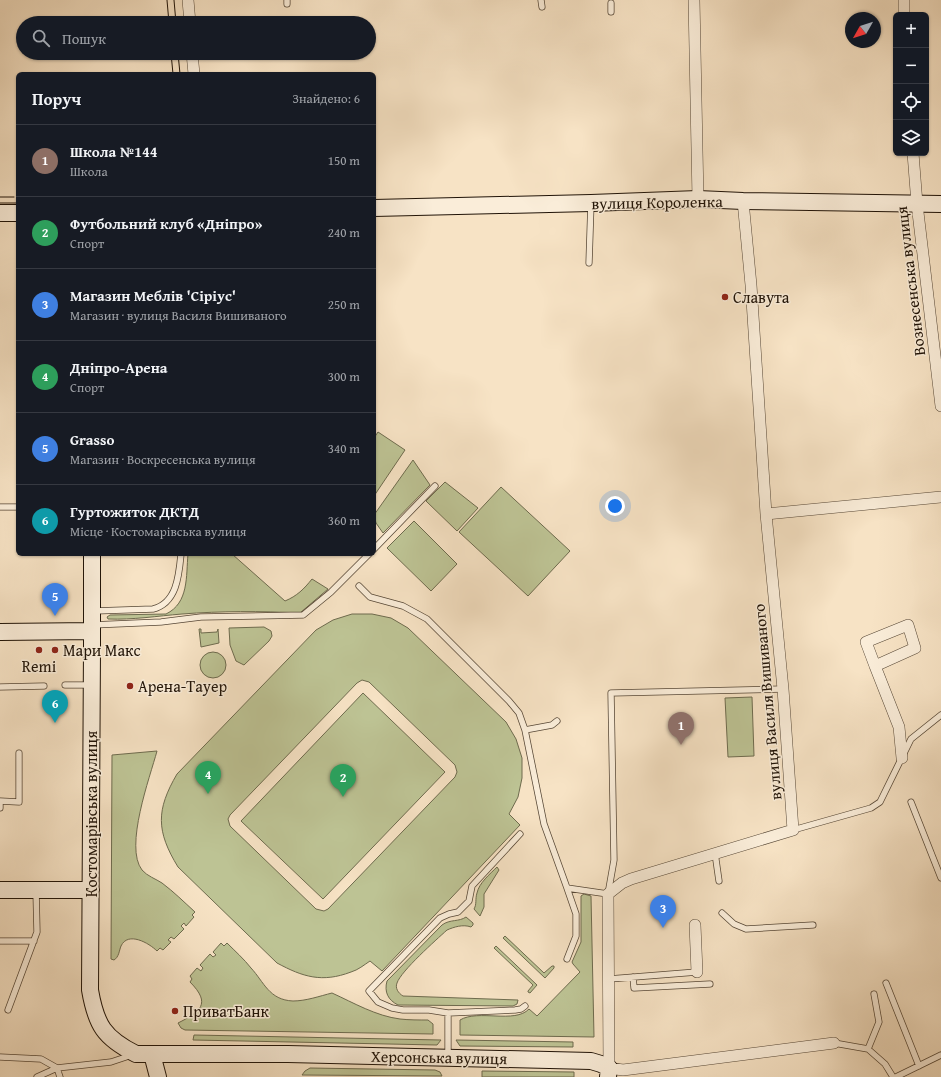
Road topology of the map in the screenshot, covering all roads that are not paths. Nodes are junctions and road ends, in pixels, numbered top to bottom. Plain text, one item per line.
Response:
1 (188, 0) edge
2 (541, 0) edge
3 (694, 0) edge
4 (904, 0) edge
5 (611, 3) dead end
6 (542, 8) dead end
7 (611, 12) dead end
8 (904, 12) edge
9 (189, 16) edge
10 (193, 60) edge
11 (194, 72) edge
12 (913, 156) edge
13 (698, 198) junction
14 (743, 201) junction
15 (591, 203) junction
16 (917, 204) junction
17 (941, 204) edge
18 (376, 208) edge
19 (0, 213) edge
20 (16, 213) edge
21 (589, 263) dead end
22 (941, 406) edge
23 (435, 486) dead end
24 (941, 496) edge
25 (16, 507) edge
26 (0, 508) edge
27 (766, 514) junction
28 (376, 547) edge
29 (92, 556) edge
30 (180, 556) edge
31 (367, 556) edge
32 (359, 586) dead end
33 (92, 622) junction
34 (0, 632) edge
35 (875, 666) dead end
36 (65, 685) dead end
37 (91, 685) junction
38 (44, 686) dead end
39 (0, 687) edge
40 (783, 689) junction
41 (941, 715) edge
42 (557, 721) dead end
43 (525, 730) junction
44 (19, 753) dead end
45 (902, 758) junction
46 (911, 802) dead end
47 (0, 808) edge
48 (793, 830) junction
49 (520, 834) dead end
50 (715, 853) junction
51 (941, 878) edge
52 (719, 881) dead end
53 (567, 888) junction
54 (0, 890) edge
55 (36, 890) junction
56 (90, 890) junction
57 (608, 894) junction
58 (722, 913) dead end
59 (695, 925) dead end
60 (813, 925) dead end
61 (0, 941) edge
62 (34, 941) junction
63 (567, 959) dead end
64 (697, 972) joint
65 (633, 977) junction
66 (609, 979) junction
67 (886, 982) dead end
68 (710, 984) dead end
69 (874, 994) dead end
70 (525, 1006) dead end
71 (8, 1010) dead end
72 (448, 1013) junction
73 (834, 1043) joint
74 (868, 1049) junction
75 (136, 1054) junction
76 (152, 1054) junction
77 (941, 1055) edge
78 (0, 1057) edge
79 (448, 1058) junction
80 (919, 1066) junction
81 (57, 1068) junction
82 (609, 1073) edge
83 (48, 1074) edge
84 (37, 1077) edge
85 (60, 1077) edge
86 (158, 1077) edge
87 (893, 1077) edge
88 (896, 1077) edge

1 - 9 street
2 - 6 lane
3 - 13 street
4 - 8 street
5 - 7 lane
10 - 11 street
12 - 16 street, Вознесенська вулиця
13 - 14 street, вулиця Короленка
13 - 15 street, вулиця Короленка
14 - 16 street, вулиця Короленка
14 - 27 street, вулиця Василя Вишиваного
15 - 18 street, вулиця Короленка
15 - 21 lane
16 - 17 street, вулиця Короленка
16 - 22 street, Вознесенська вулиця
19 - 20 street
23 - 28 lane
24 - 27 street
25 - 26 lane
27 - 40 street, вулиця Василя Вишиваного
29 - 33 street, Костомарівська вулиця
30 - 33 lane
31 - 33 lane
32 - 43 lane
33 - 34 street
33 - 37 street, Костомарівська вулиця
35 - 45 street
36 - 37 lane
37 - 56 street, Костомарівська вулиця
38 - 39 lane
40 - 48 street, вулиця Василя Вишиваного
40 - 57 lane
41 - 45 lane
42 - 43 lane
43 - 53 lane
44 - 47 lane
45 - 48 lane
46 - 51 lane
48 - 50 street
49 - 72 lane
50 - 52 lane
50 - 57 street
53 - 57 lane
53 - 63 lane
54 - 55 street
55 - 56 street
55 - 62 lane
56 - 75 street, Костомарівська вулиця
57 - 66 street
58 - 60 lane
59 - 64 street
61 - 62 lane
62 - 71 lane
64 - 65 lane
65 - 66 lane
65 - 68 lane
66 - 82 street
67 - 80 lane
69 - 74 lane
70 - 72 lane
72 - 79 lane
73 - 74 lane
73 - 82 street, Херсонська вулиця
74 - 87 lane
75 - 76 street, Херсонська вулиця
75 - 81 lane
76 - 79 street, Херсонська вулиця
76 - 86 street
77 - 80 lane
78 - 81 lane
79 - 82 street, Херсонська вулиця
80 - 88 lane
81 - 83 lane
81 - 85 lane
83 - 84 lane

